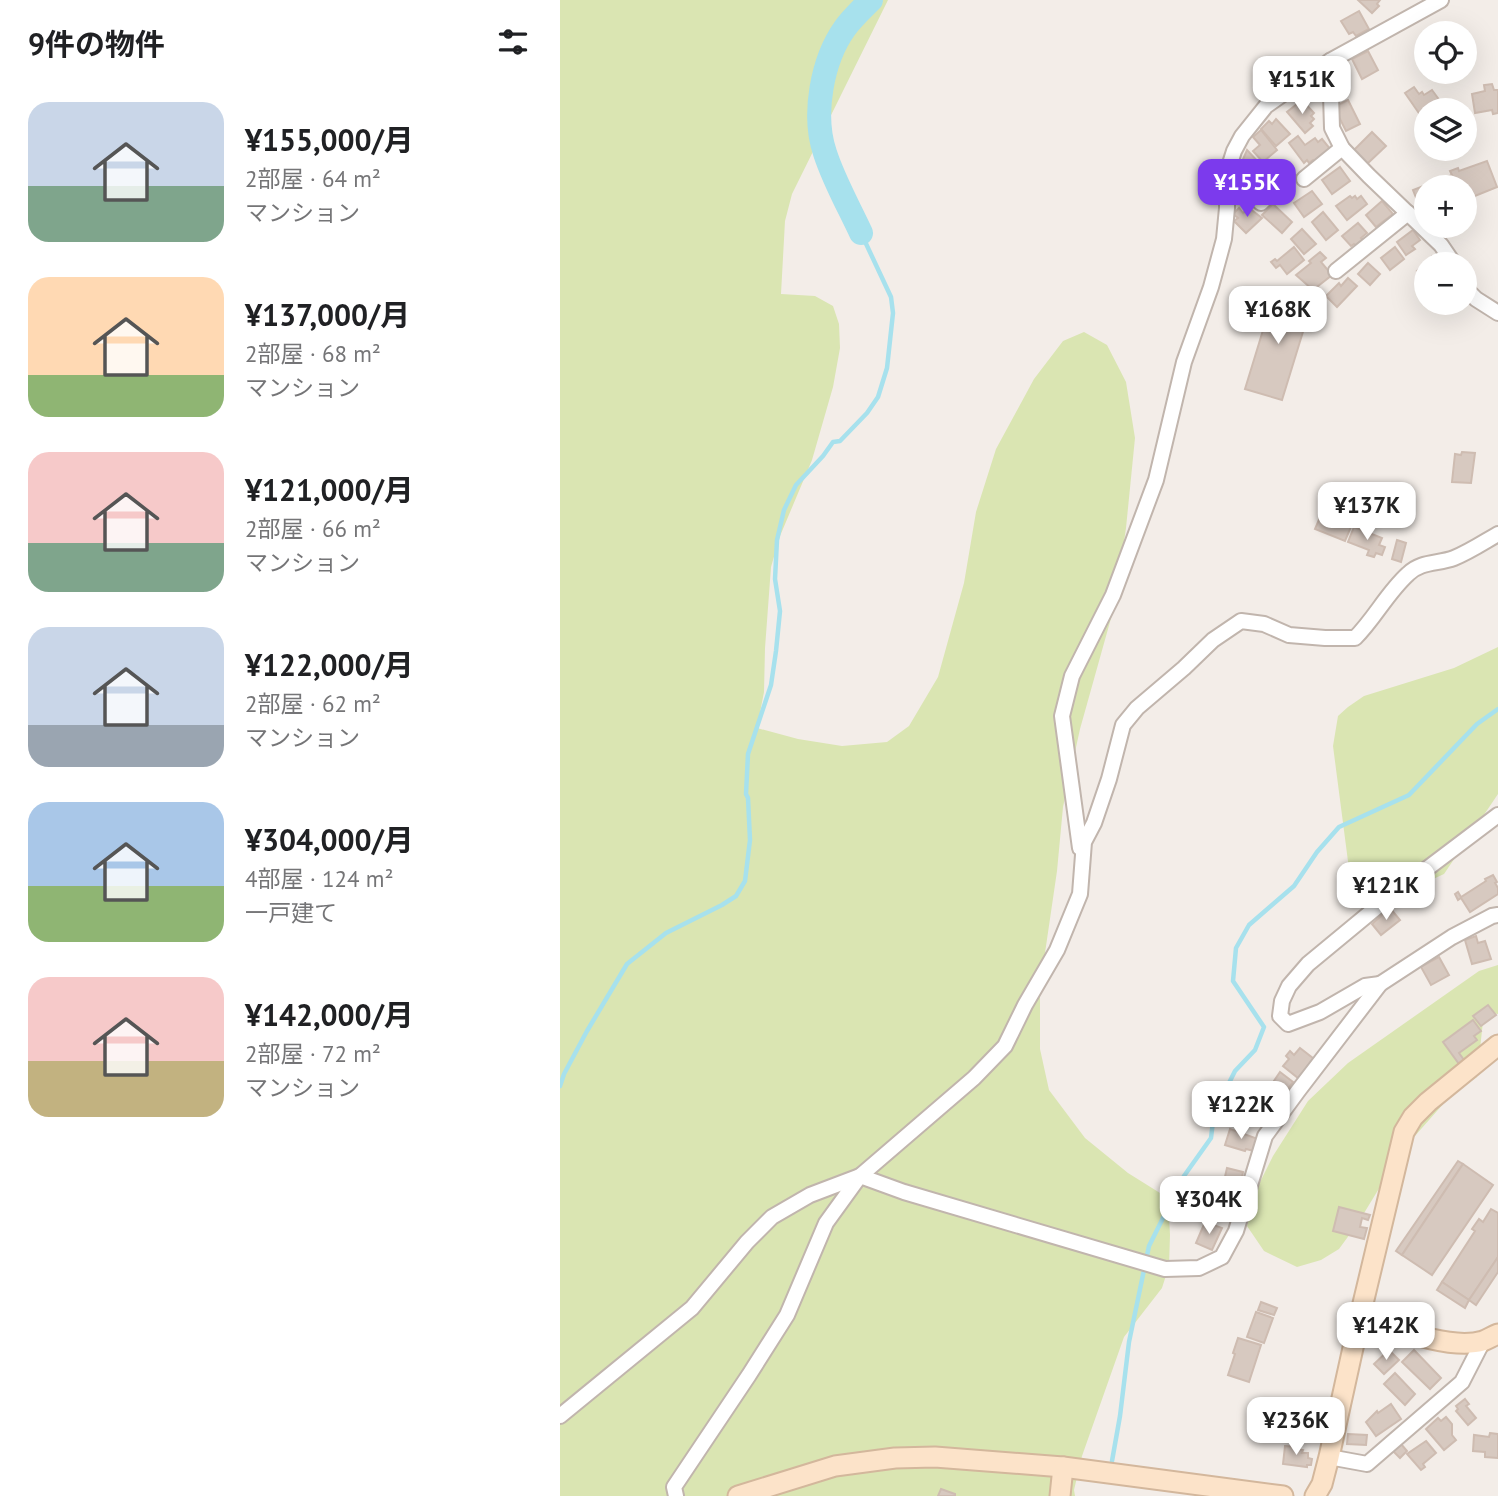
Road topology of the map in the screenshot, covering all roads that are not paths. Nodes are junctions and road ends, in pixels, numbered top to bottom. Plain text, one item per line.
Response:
1 (1441, 0) edge
2 (1330, 61) junction
3 (1342, 148) junction
4 (1227, 173) junction
5 (1304, 179) dead end
6 (1270, 194) dead end
7 (1408, 213) junction
8 (1446, 252) edge
9 (1336, 271) dead end
10 (1477, 300) edge
11 (1498, 313) edge
12 (1498, 534) edge
13 (1498, 815) edge
14 (1083, 863) junction
15 (1498, 915) edge
16 (1380, 984) junction
17 (1498, 1045) edge
18 (860, 1176) junction
19 (1360, 1316) junction
20 (1490, 1337) edge
21 (560, 1416) edge
22 (1329, 1457) junction
23 (1063, 1467) junction
24 (1318, 1490) edge
25 (741, 1495) edge
26 (676, 1496) edge
27 (1060, 1496) edge
28 (1283, 1496) edge

1 - 2 street
2 - 3 street
2 - 4 street
3 - 5 street
3 - 7 street
4 - 6 street
4 - 14 street
7 - 8 street
7 - 9 street
10 - 11 street
12 - 14 street
13 - 16 street
14 - 18 street
15 - 16 street
16 - 18 street
17 - 19 street
18 - 21 street
18 - 26 street
19 - 20 street
19 - 22 street
20 - 22 street
22 - 24 street
23 - 25 street
23 - 27 street
23 - 28 street

